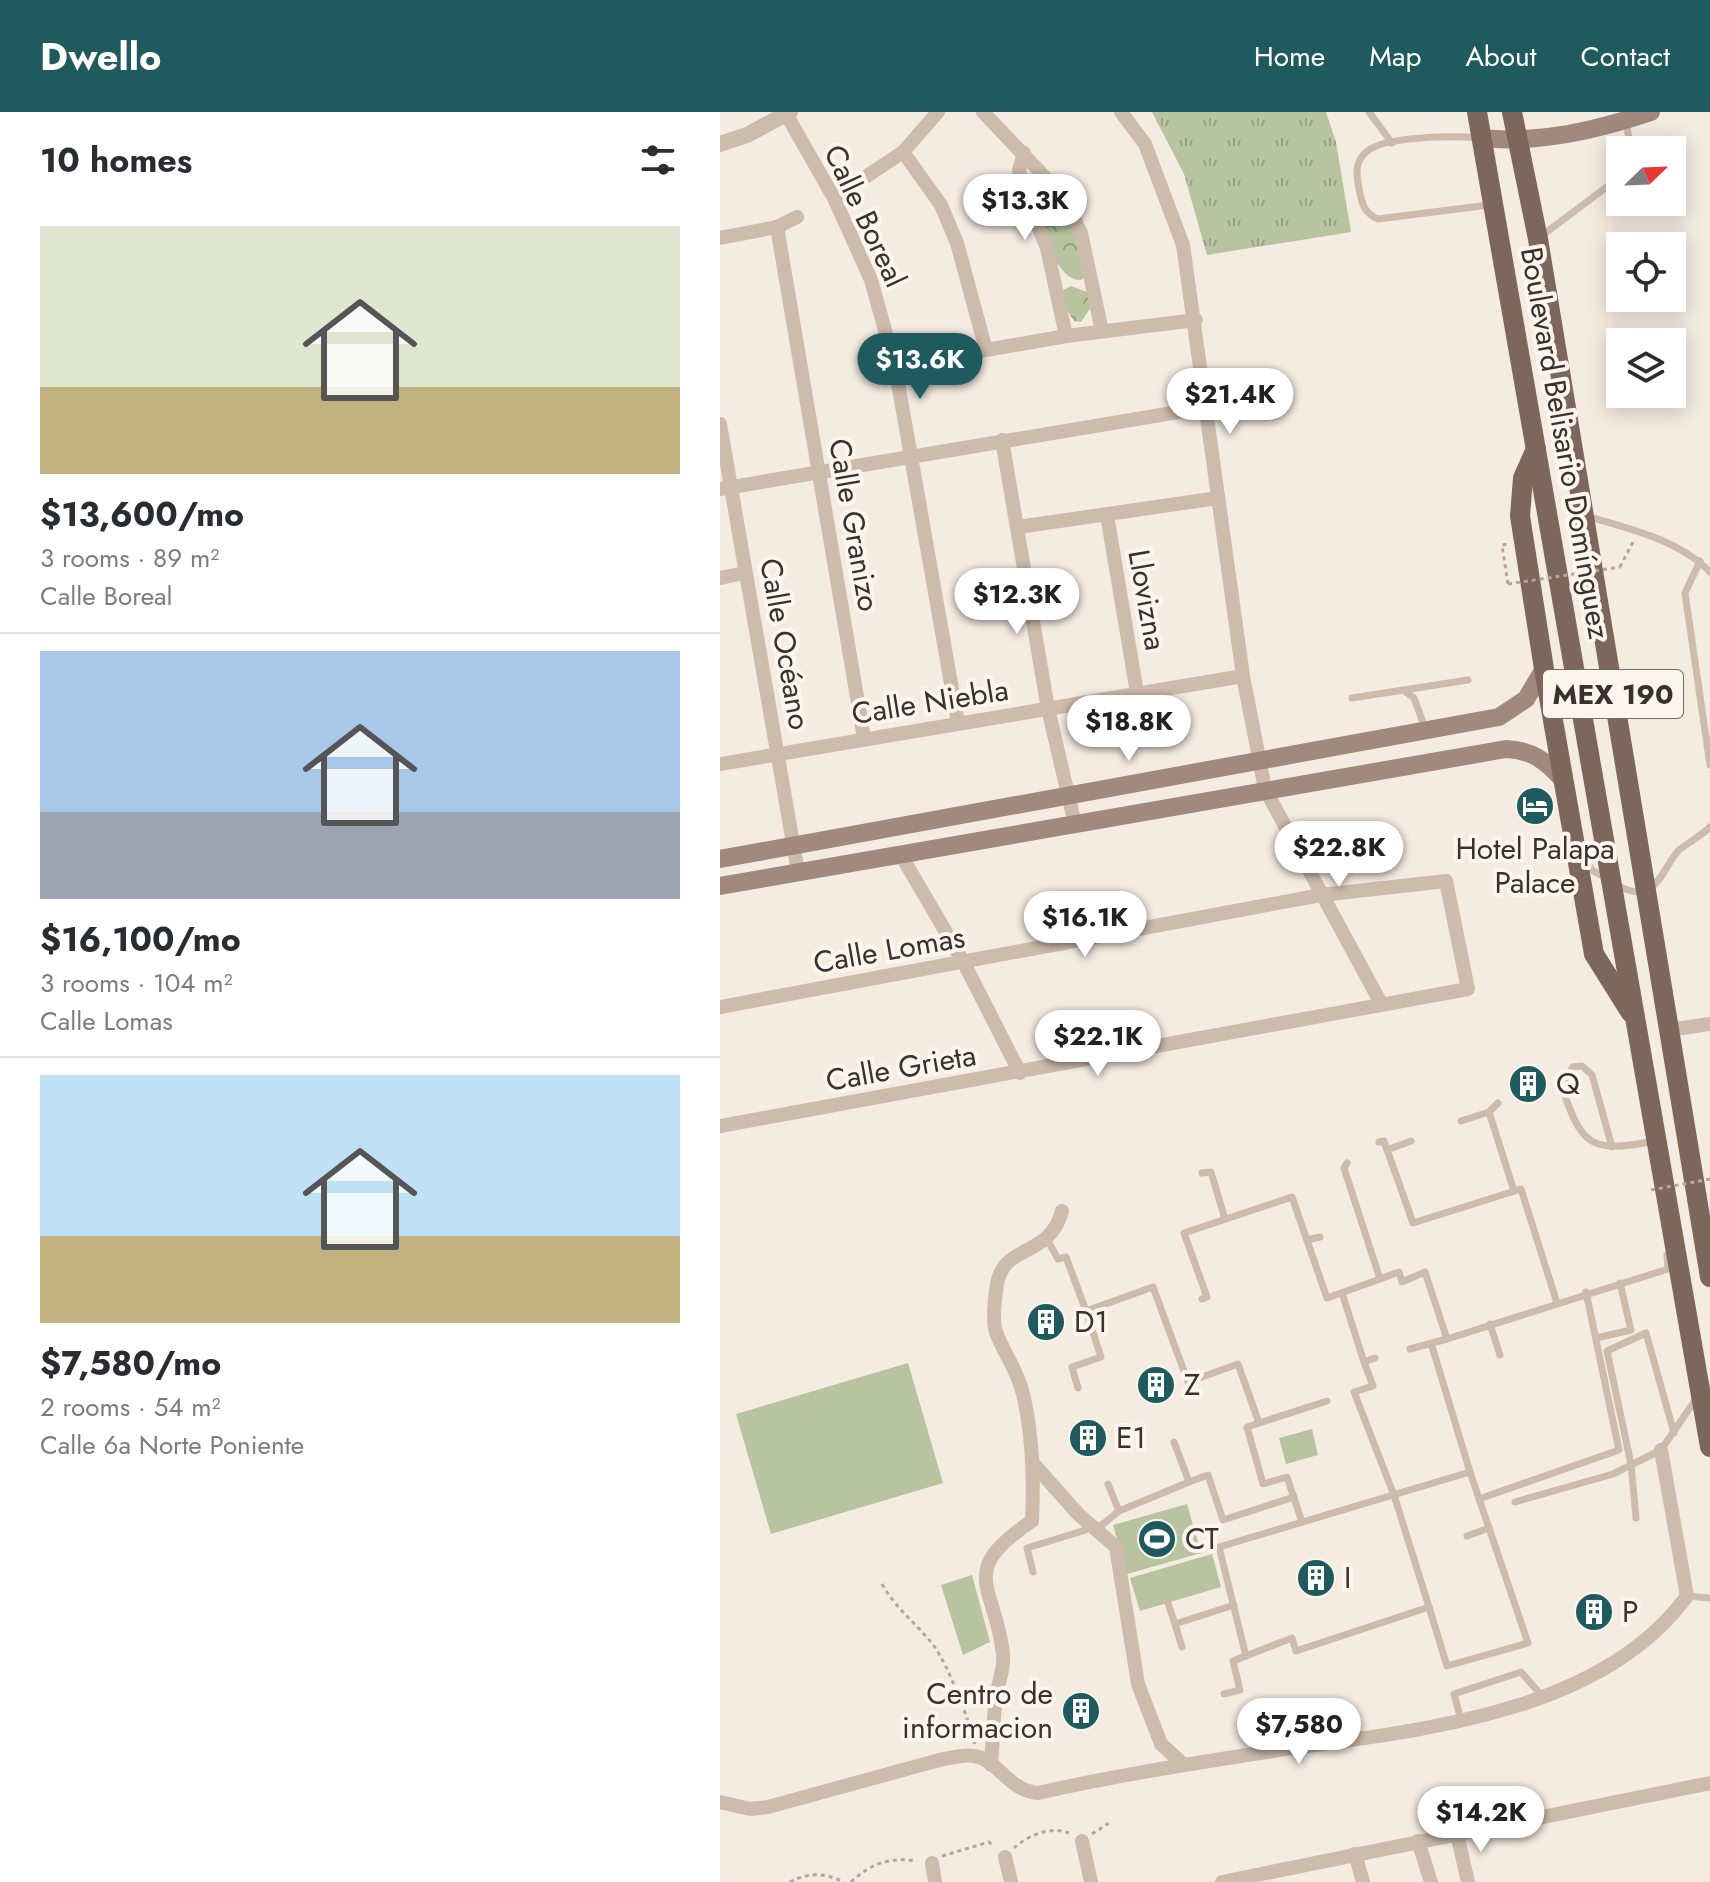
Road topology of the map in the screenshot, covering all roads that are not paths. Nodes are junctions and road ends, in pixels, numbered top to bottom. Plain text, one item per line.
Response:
1 (938, 112) edge
2 (983, 112) edge
3 (1121, 112) edge
4 (1369, 112) edge
5 (1477, 112) edge
6 (1512, 112) edge
7 (1651, 112) edge
8 (787, 113) edge
9 (1626, 120) junction
10 (1629, 136) edge
11 (1482, 138) junction
12 (1519, 142) junction
13 (1392, 143) junction
14 (720, 144) edge
15 (903, 152) junction
16 (1024, 153) junction
17 (1606, 188) edge
18 (834, 198) junction
19 (1493, 205) junction
20 (797, 217) dead end
21 (777, 227) junction
22 (720, 238) edge
23 (1538, 239) junction
24 (1196, 320) junction
25 (1102, 331) junction
26 (1066, 336) junction
27 (986, 350) junction
28 (895, 366) junction
29 (1208, 407) junction
30 (720, 424) edge
31 (1002, 440) junction
32 (1536, 449) junction
33 (911, 456) junction
34 (817, 470) junction
35 (726, 488) edge
36 (1218, 498) junction
37 (1107, 515) junction
38 (1584, 516) junction
39 (1018, 527) junction
40 (1700, 561) junction
41 (1710, 572) edge
42 (745, 573) junction
43 (720, 578) edge
44 (1544, 669) junction
45 (1243, 676) junction
46 (1468, 680) dead end
47 (1403, 690) junction
48 (1137, 693) junction
49 (1352, 698) dead end
50 (1048, 709) junction
51 (958, 723) junction
52 (1426, 732) junction
53 (864, 738) junction
54 (778, 755) junction
55 (1257, 761) junction
56 (720, 764) edge
57 (1710, 765) edge
58 (1563, 780) junction
59 (1265, 789) junction
60 (1068, 795) junction
61 (1075, 824) junction
62 (1710, 827) edge
63 (1575, 845) junction
64 (794, 848) junction
65 (901, 855) junction
66 (720, 859) edge
67 (798, 872) junction
68 (1612, 882) junction
69 (720, 886) edge
70 (1645, 889) junction
71 (1321, 895) junction
72 (964, 963) junction
73 (1468, 989) joint
74 (1382, 1005) junction
75 (720, 1007) edge
76 (1637, 1022) junction
77 (1710, 1024) edge
78 (1669, 1030) junction
79 (1672, 1052) junction
80 (1643, 1057) junction
81 (1020, 1073) junction
82 (1498, 1103) dead end
83 (1489, 1112) junction
84 (1461, 1121) dead end
85 (720, 1126) edge
86 (1411, 1141) dead end
87 (1657, 1141) junction
88 (1379, 1142) dead end
89 (1612, 1147) junction
90 (1387, 1150) junction
91 (1347, 1163) dead end
92 (1221, 1171) dead end
93 (1514, 1191) junction
94 (1658, 1194) junction
95 (1062, 1211) dead end
96 (1225, 1219) junction
97 (1320, 1237) dead end
98 (1307, 1240) junction
99 (1048, 1241) junction
100 (1710, 1277) edge
101 (1380, 1279) junction
102 (1620, 1283) junction
103 (1586, 1292) junction
104 (1342, 1293) junction
105 (1202, 1299) dead end
106 (1557, 1303) junction
107 (1086, 1311) junction
108 (1490, 1324) junction
109 (1596, 1338) junction
110 (1447, 1339) junction
111 (1431, 1343) junction
112 (1410, 1349) dead end
113 (1500, 1355) dead end
114 (1375, 1358) dead end
115 (1364, 1362) junction
116 (1078, 1388) dead end
117 (1701, 1388) junction
118 (1327, 1401) dead end
119 (1259, 1423) junction
120 (1674, 1433) junction
121 (1174, 1442) dead end
122 (1710, 1447) edge
123 (1661, 1450) junction
124 (1032, 1462) junction
125 (1631, 1464) junction
126 (1470, 1472) junction
127 (1189, 1482) junction
128 (1108, 1484) dead end
129 (1394, 1495) junction
130 (1294, 1497) junction
131 (1479, 1499) junction
132 (1515, 1502) dead end
133 (1119, 1511) junction
134 (1636, 1518) dead end
135 (1302, 1522) junction
136 (1489, 1528) junction
137 (1467, 1536) dead end
138 (1033, 1572) dead end
139 (1687, 1596) junction
140 (1710, 1598) edge
141 (1168, 1603) dead end
142 (1234, 1605) junction
143 (1429, 1607) junction
144 (1175, 1624) junction
145 (1182, 1647) dead end
146 (1246, 1656) junction
147 (1224, 1694) dead end
148 (1542, 1696) junction
149 (1461, 1720) junction
150 (985, 1761) junction
151 (1184, 1765) junction
152 (1710, 1783) edge
153 (720, 1802) edge
154 (1457, 1834) junction
155 (1082, 1841) road end
156 (1418, 1841) junction
157 (1355, 1854) junction
158 (1005, 1857) road end
159 (932, 1863) road end
160 (1250, 1879) edge
161 (935, 1882) edge
162 (1011, 1882) edge
163 (1091, 1882) edge
164 (1222, 1882) edge
165 (1363, 1882) edge
166 (1431, 1882) edge
167 (1468, 1882) edge

1 - 15 street
2 - 16 street
3 - 24 street
4 - 13 lane
5 - 11 main road, Boulevard Belisario Domínguez / MEX 190
6 - 12 main road, Boulevard Belisario Domínguez / MEX 190
7 - 9 main road
8 - 14 street
8 - 18 street, Calle Boreal
9 - 10 lane
9 - 12 main road
11 - 12 main road
11 - 13 lane
11 - 19 main road, Boulevard Belisario Domínguez / MEX 190
12 - 23 main road, Boulevard Belisario Domínguez / MEX 190
13 - 19 lane
15 - 18 street
15 - 27 street
16 - 25 street
16 - 26 street
17 - 23 lane
18 - 28 street, Calle Boreal
19 - 32 main road, Boulevard Belisario Domínguez / MEX 190
20 - 21 street
21 - 22 street
21 - 34 street, Calle Granizo
23 - 38 main road, Boulevard Belisario Domínguez / MEX 190
24 - 25 street
24 - 29 street
25 - 26 street
26 - 27 street
27 - 28 street
28 - 33 street, Calle Boreal
29 - 31 street
29 - 36 street
30 - 35 street, Calle Océano
31 - 33 street
31 - 39 street
32 - 44 main road
32 - 68 main road, Boulevard Belisario Domínguez / MEX 190
33 - 34 street
33 - 51 street, Calle Boreal
34 - 35 street
34 - 53 street, Calle Granizo
35 - 42 street, Calle Océano
36 - 37 street
36 - 45 street
37 - 39 street
37 - 48 street, Llovizna
38 - 40 lane
38 - 70 main road, Boulevard Belisario Domínguez / MEX 190
39 - 50 street
40 - 41 lane
40 - 57 lane
42 - 43 street
42 - 54 street, Calle Océano
44 - 52 main road
44 - 58 main road
45 - 48 street, Calle Niebla
45 - 55 street
46 - 47 lane
47 - 49 lane
47 - 52 lane
48 - 50 street, Calle Niebla
50 - 51 street, Calle Niebla
50 - 60 street
51 - 53 street, Calle Niebla
52 - 55 main road
53 - 54 street, Calle Niebla
54 - 56 street, Calle Niebla
54 - 64 street, Calle Océano
55 - 59 street
55 - 60 main road
58 - 59 main road
58 - 63 main road
59 - 61 main road
59 - 71 street
60 - 61 street
60 - 64 main road
61 - 65 main road
62 - 70 lane
63 - 68 lane
63 - 76 main road
64 - 66 main road
64 - 67 street, Calle Océano
65 - 67 main road
65 - 72 street
67 - 69 main road
68 - 70 lane
68 - 76 main road, Boulevard Belisario Domínguez / MEX 190
70 - 78 main road, Boulevard Belisario Domínguez / MEX 190
71 - 72 street, Calle Lomas
71 - 73 street, Calle Lomas
71 - 74 street
72 - 75 street, Calle Lomas
72 - 81 street
73 - 74 street, Calle Grieta
74 - 81 street, Calle Grieta
76 - 80 main road, Boulevard Belisario Domínguez / MEX 190
77 - 78 street
78 - 79 main road, Boulevard Belisario Domínguez / MEX 190
79 - 80 main road
79 - 100 main road, Boulevard Belisario Domínguez / MEX 190
80 - 87 main road, Boulevard Belisario Domínguez / MEX 190
81 - 85 street, Calle Grieta
82 - 83 lane
83 - 84 lane
83 - 93 lane
86 - 90 lane
87 - 89 lane
87 - 94 main road, Boulevard Belisario Domínguez / MEX 190
88 - 90 lane
89 - 89 lane
90 - 93 lane
91 - 101 lane
92 - 96 lane
93 - 106 lane
94 - 102 lane
94 - 117 main road, Boulevard Belisario Domínguez / MEX 190
95 - 99 street
96 - 98 lane
96 - 105 lane
97 - 98 lane
98 - 104 lane
99 - 107 lane
99 - 124 street
101 - 104 lane
101 - 110 lane
102 - 103 lane
102 - 109 lane
103 - 106 lane
103 - 109 lane
104 - 115 lane
106 - 108 lane
107 - 116 lane
107 - 119 lane
108 - 110 lane
108 - 113 lane
109 - 131 lane
110 - 111 lane
111 - 112 lane
111 - 126 lane
114 - 115 lane
115 - 129 lane
117 - 120 lane
117 - 122 main road, Boulevard Belisario Domínguez / MEX 190
118 - 119 lane
119 - 130 lane
120 - 123 lane
120 - 125 lane
121 - 127 lane
123 - 125 lane
123 - 139 street
124 - 150 street
124 - 151 street
125 - 132 lane
125 - 134 lane
126 - 129 lane
126 - 131 lane
127 - 130 lane
127 - 133 lane
128 - 133 lane
129 - 135 lane
129 - 143 lane
130 - 135 lane
131 - 136 lane
133 - 138 lane, bridge
135 - 142 lane
136 - 137 lane
136 - 143 lane
139 - 140 lane
139 - 148 street
141 - 144 lane
142 - 144 lane
142 - 146 lane
143 - 146 lane
144 - 145 lane
146 - 147 lane
148 - 149 street
148 - 149 lane
149 - 151 street
150 - 151 street
150 - 153 street
152 - 154 street
154 - 156 street
154 - 167 street
155 - 163 street
156 - 157 street
156 - 166 street
157 - 160 street
157 - 165 street
158 - 162 street
159 - 161 street
160 - 164 street

